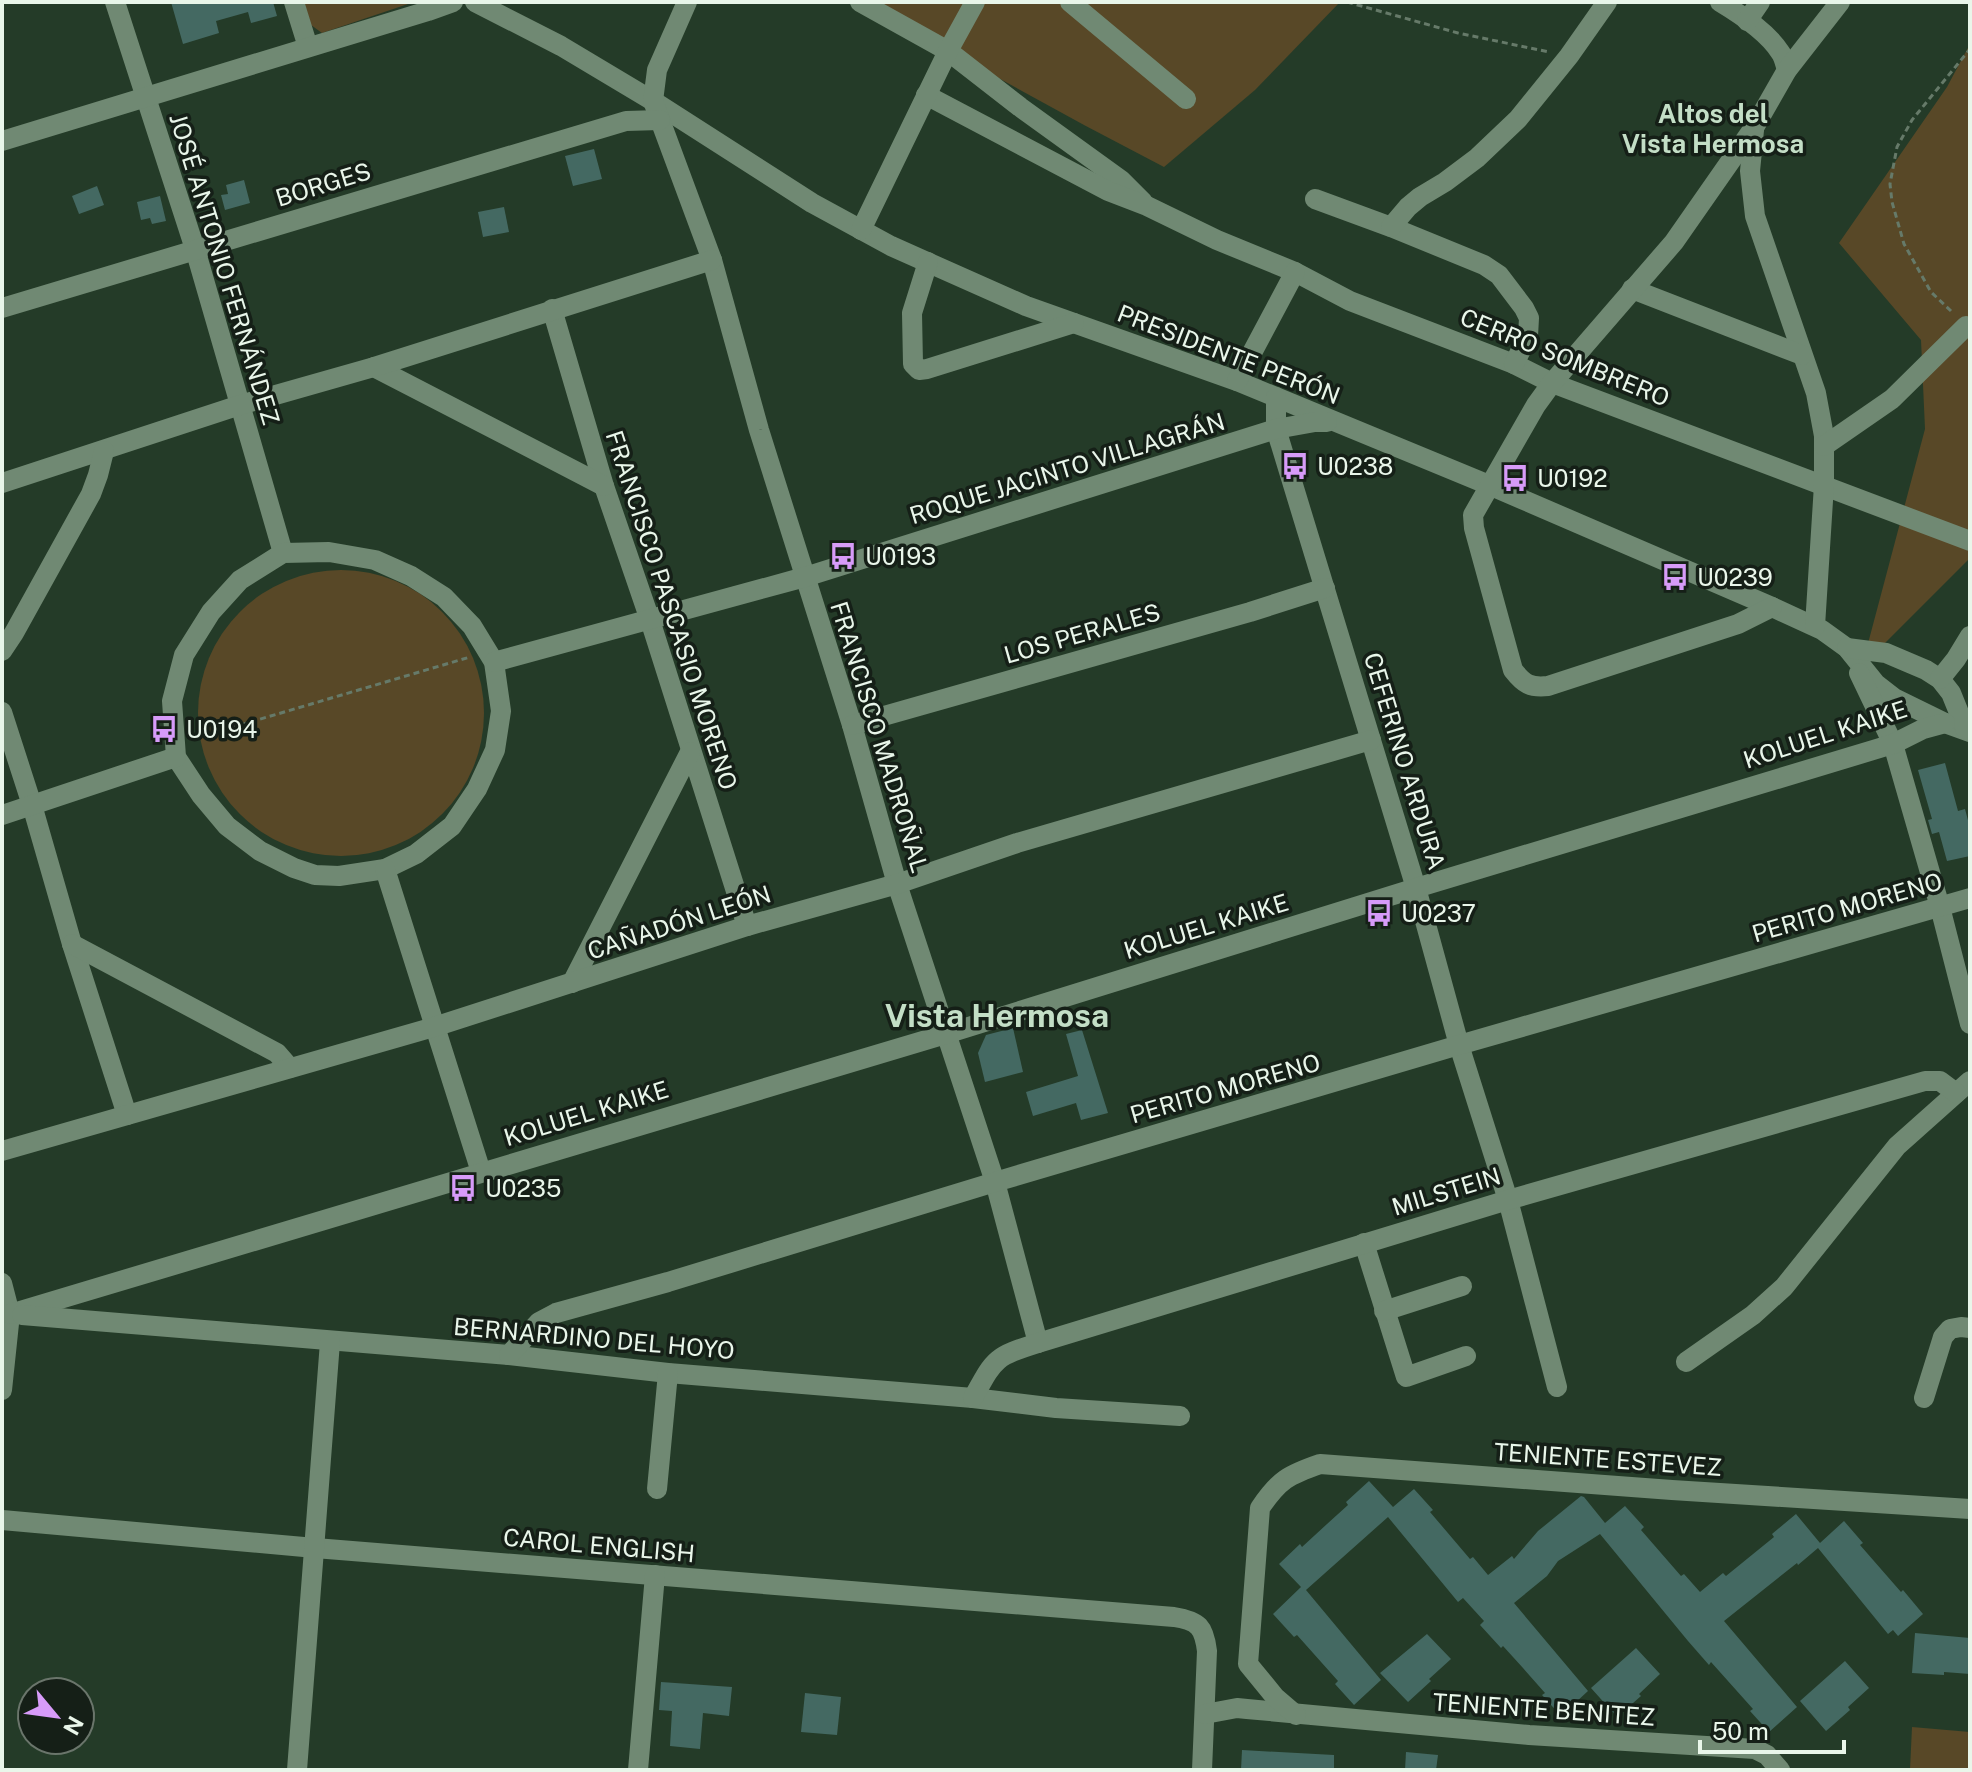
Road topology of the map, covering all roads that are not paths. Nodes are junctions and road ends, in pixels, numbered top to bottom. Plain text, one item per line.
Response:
1 (115, 2) edge
2 (294, 2) edge
3 (453, 2) edge
4 (475, 2) edge
5 (687, 2) edge
6 (860, 2) edge
7 (975, 2) edge
8 (1070, 2) edge
9 (1607, 2) edge
10 (1720, 2) edge
11 (1760, 2) edge
12 (1840, 2) edge
13 (1747, 21) junction
14 (308, 47) junction
15 (948, 51) junction
16 (1787, 70) junction
17 (926, 95) junction
18 (145, 98) junction
19 (1186, 99) dead end
20 (657, 111) junction
21 (1755, 126) junction
22 (2, 141) edge
23 (1315, 199) dead end
24 (1147, 206) junction
25 (1391, 227) junction
26 (861, 230) junction
27 (195, 249) junction
28 (712, 260) junction
29 (928, 262) junction
30 (1295, 272) junction
31 (1632, 289) junction
32 (2, 308) edge
33 (552, 309) junction
34 (1074, 323) junction
35 (1966, 326) road end
36 (1802, 355) junction
37 (1514, 364) junction
38 (374, 367) junction
39 (1237, 381) junction
40 (1552, 383) junction
41 (1276, 397) junction
42 (240, 405) junction
43 (1333, 421) junction
44 (1276, 429) junction
45 (1824, 446) junction
46 (104, 451) junction
47 (2, 483) edge
48 (1489, 485) junction
49 (1824, 485) junction
50 (604, 486) junction
51 (1970, 541) edge
52 (283, 553) junction
53 (805, 577) junction
54 (1325, 588) junction
55 (1772, 607) junction
56 (650, 620) junction
57 (1815, 626) junction
58 (1970, 636) edge
59 (1847, 648) junction
60 (2, 651) edge
61 (490, 654) junction
62 (1940, 679) junction
63 (2, 712) edge
64 (1945, 723) junction
65 (852, 725) junction
66 (1968, 731) edge
67 (1371, 740) junction
68 (1893, 744) junction
69 (175, 751) junction
70 (690, 752) junction
71 (32, 805) junction
72 (2, 815) edge
73 (385, 869) junction
74 (897, 884) junction
75 (1416, 888) junction
76 (1970, 898) edge
77 (1940, 907) junction
78 (747, 926) junction
79 (72, 944) junction
80 (572, 983) junction
81 (1970, 1024) edge
82 (434, 1027) junction
83 (946, 1034) junction
84 (1459, 1045) junction
85 (290, 1068) junction
86 (1963, 1087) edge
87 (127, 1115) junction
88 (2, 1151) edge
89 (481, 1172) junction
90 (995, 1182) junction
91 (1508, 1200) junction
92 (1364, 1243) junction
93 (2, 1283) edge
94 (1462, 1286) dead end
95 (1384, 1311) junction
96 (6, 1313) edge
97 (1970, 1328) edge
98 (330, 1342) junction
99 (1038, 1343) junction
100 (509, 1355) junction
101 (1466, 1356) dead end
102 (1686, 1362) dead end
103 (668, 1373) junction
104 (1557, 1387) dead end
105 (2, 1390) edge
106 (973, 1398) junction
107 (1924, 1398) dead end
108 (1180, 1416) dead end
109 (657, 1489) dead end
110 (1970, 1509) edge
111 (2, 1520) edge
112 (315, 1548) junction
113 (655, 1575) junction
114 (1248, 1664) junction
115 (1237, 1708) junction
116 (1205, 1714) junction
117 (1296, 1715) junction
118 (297, 1770) edge
119 (638, 1770) edge
120 (1202, 1770) edge
121 (1780, 1770) edge

1 - 18 street, JOSÉ ANTONIO FERNÁNDEZ
2 - 14 street
3 - 14 street
4 - 20 street, PRESIDENTE PERÓN
5 - 20 street
6 - 15 street, CERRO SOMBRERO
7 - 15 street
8 - 19 street
9 - 25 street
10 - 13 street
11 - 13 street
12 - 16 street
13 - 16 street
14 - 18 street
15 - 17 street
15 - 24 street, CERRO SOMBRERO
16 - 21 street
17 - 24 street, CERRO SOMBRERO
17 - 26 street
18 - 22 street
18 - 27 street, JOSÉ ANTONIO FERNÁNDEZ
20 - 26 street, PRESIDENTE PERÓN
20 - 27 street, BORGES
20 - 28 street, FRANCISCO MADROÑAL
21 - 31 street
21 - 36 street
23 - 25 street
24 - 30 street, CERRO SOMBRERO
25 - 37 street
26 - 29 street, PRESIDENTE PERÓN
27 - 32 street, BORGES
27 - 42 street, JOSÉ ANTONIO FERNÁNDEZ
28 - 33 street
28 - 53 street, FRANCISCO MADROÑAL
29 - 34 street, PRESIDENTE PERÓN
29 - 34 street
30 - 37 street, CERRO SOMBRERO
30 - 39 street
31 - 36 street
31 - 40 street
33 - 38 street
33 - 50 street, FRANCISCO PASCASIO MORENO
34 - 39 street, PRESIDENTE PERÓN
35 - 45 street
36 - 45 street
37 - 40 street, CERRO SOMBRERO
38 - 42 street
38 - 50 street
39 - 41 street, PRESIDENTE PERÓN
40 - 48 street
40 - 49 street, CERRO SOMBRERO
41 - 43 street, PRESIDENTE PERÓN
41 - 44 street, CEFERINO ARDURA
42 - 46 street
42 - 52 street, JOSÉ ANTONIO FERNÁNDEZ
43 - 44 street, ROQUE JACINTO VILLAGRÁN
43 - 48 street, PRESIDENTE PERÓN
44 - 53 street, ROQUE JACINTO VILLAGRÁN
44 - 54 street, CEFERINO ARDURA
45 - 49 street
46 - 47 street
46 - 60 street
48 - 55 street, PRESIDENTE PERÓN
48 - 55 street
49 - 51 street, CERRO SOMBRERO
49 - 57 street
50 - 56 street, FRANCISCO PASCASIO MORENO
52 - 61 street
52 - 69 street
53 - 56 street, ROQUE JACINTO VILLAGRÁN
53 - 65 street, FRANCISCO MADROÑAL
54 - 65 street, LOS PERALES
54 - 67 street, CEFERINO ARDURA
55 - 57 street, PRESIDENTE PERÓN
56 - 61 street, ROQUE JACINTO VILLAGRÁN
56 - 70 street, FRANCISCO PASCASIO MORENO
57 - 59 street, PRESIDENTE PERÓN
58 - 62 street
59 - 62 street
59 - 64 street, PRESIDENTE PERÓN
59 - 68 street
61 - 73 street
62 - 66 street
63 - 71 street
64 - 66 street, PRESIDENTE PERÓN
64 - 68 street, KOLUEL KAIKE
65 - 74 street, FRANCISCO MADROÑAL
67 - 74 street, CAÑADÓN LEÓN
67 - 75 street, CEFERINO ARDURA
68 - 75 street, KOLUEL KAIKE
68 - 77 street
69 - 71 street
69 - 73 street
70 - 78 street, FRANCISCO PASCASIO MORENO
70 - 80 street
71 - 72 street
71 - 79 street
73 - 82 street
74 - 78 street, CAÑADÓN LEÓN
74 - 83 street, FRANCISCO MADROÑAL
75 - 83 street, KOLUEL KAIKE
75 - 84 street, CEFERINO ARDURA
76 - 77 street, PERITO MORENO
77 - 81 street
77 - 84 street, PERITO MORENO
78 - 80 street, CAÑADÓN LEÓN
79 - 85 street
79 - 87 street
80 - 82 street, CAÑADÓN LEÓN
82 - 85 street, CAÑADÓN LEÓN
82 - 89 street
83 - 89 street, KOLUEL KAIKE
83 - 90 street, FRANCISCO MADROÑAL
84 - 90 street, PERITO MORENO
84 - 91 street, CEFERINO ARDURA
85 - 87 street, CAÑADÓN LEÓN
86 - 91 street, MILSTEIN
86 - 102 street
87 - 88 street, CAÑADÓN LEÓN
89 - 96 street, KOLUEL KAIKE
90 - 99 street, FRANCISCO MADROÑAL
90 - 100 street, PERITO MORENO
91 - 92 street, MILSTEIN
91 - 104 street, CEFERINO ARDURA
92 - 95 street
92 - 99 street, MILSTEIN
93 - 96 street
94 - 95 street
95 - 101 street
96 - 98 street, BERNARDINO DEL HOYO
96 - 105 street
97 - 107 street
98 - 100 street, BERNARDINO DEL HOYO
98 - 112 street
99 - 106 street, MILSTEIN
100 - 103 street, BERNARDINO DEL HOYO
103 - 106 street, BERNARDINO DEL HOYO
103 - 109 street
106 - 108 street, BERNARDINO DEL HOYO
110 - 114 street, TENIENTE ESTEVEZ
111 - 112 street, CAROL ENGLISH
112 - 113 street, CAROL ENGLISH
112 - 118 street
113 - 116 street, CAROL ENGLISH
113 - 119 street
114 - 115 street
114 - 117 street
115 - 116 street, TENIENTE BENITEZ
115 - 117 street, TENIENTE BENITEZ
116 - 120 street
117 - 121 street, TENIENTE BENITEZ

